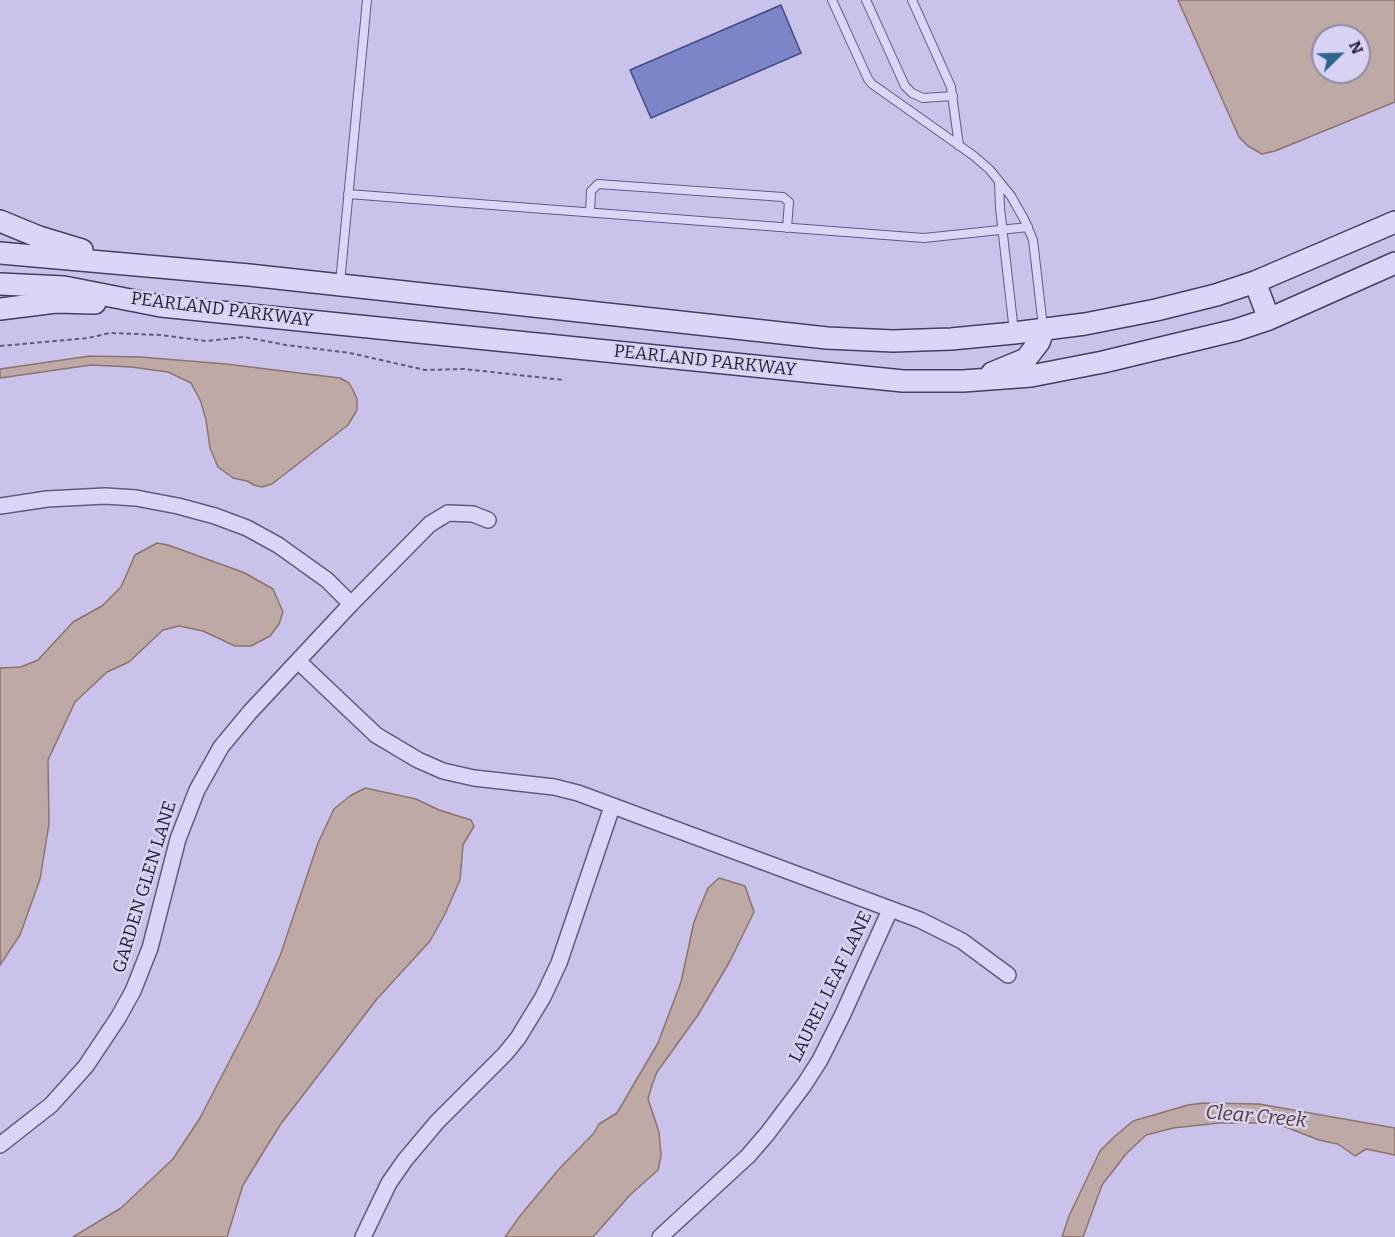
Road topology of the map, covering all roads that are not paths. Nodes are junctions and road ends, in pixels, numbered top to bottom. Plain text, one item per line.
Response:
1 (367, 0) edge
2 (832, 0) edge
3 (867, 0) edge
4 (912, 0) edge
5 (953, 96) junction
6 (959, 146) junction
7 (999, 181) junction
8 (348, 194) junction
9 (590, 212) junction
10 (0, 222) edge
11 (1395, 222) edge
12 (1028, 227) junction
13 (787, 228) junction
14 (1002, 229) junction
15 (0, 253) edge
16 (1395, 263) edge
17 (147, 265) junction
18 (1255, 282) junction
19 (0, 284) edge
20 (339, 285) junction
21 (161, 306) junction
22 (0, 309) edge
23 (1269, 319) junction
24 (1044, 329) junction
25 (1014, 333) junction
26 (963, 381) junction
27 (0, 507) edge
28 (488, 520) dead end
29 (351, 604) junction
30 (298, 661) junction
31 (612, 807) junction
32 (890, 910) junction
33 (1008, 975) dead end
34 (0, 1145) edge
35 (363, 1237) edge
36 (660, 1237) edge

1 - 8 lane
2 - 6 lane
3 - 5 lane
4 - 5 lane
5 - 6 lane
6 - 7 lane
7 - 12 lane
7 - 14 lane
8 - 9 lane
8 - 20 lane
9 - 13 lane
9 - 13 lane
10 - 17 main road
11 - 18 main road, PEARLAND PARKWAY
12 - 14 lane
12 - 24 lane
13 - 14 lane
14 - 25 lane
15 - 17 main road, PEARLAND PARKWAY
16 - 23 main road, PEARLAND PARKWAY
17 - 20 main road, PEARLAND PARKWAY
18 - 23 main road
18 - 24 main road, PEARLAND PARKWAY
19 - 21 main road, PEARLAND PARKWAY
20 - 25 main road, PEARLAND PARKWAY
21 - 22 main road
21 - 26 main road, PEARLAND PARKWAY
23 - 26 main road, PEARLAND PARKWAY
24 - 25 main road, PEARLAND PARKWAY
24 - 26 main road
27 - 29 street
28 - 29 street, GARDEN GLEN LANE
29 - 30 street, GARDEN GLEN LANE
30 - 31 street
30 - 34 street, GARDEN GLEN LANE
31 - 32 street
31 - 35 street
32 - 33 street
32 - 36 street, LAUREL LEAF LANE

